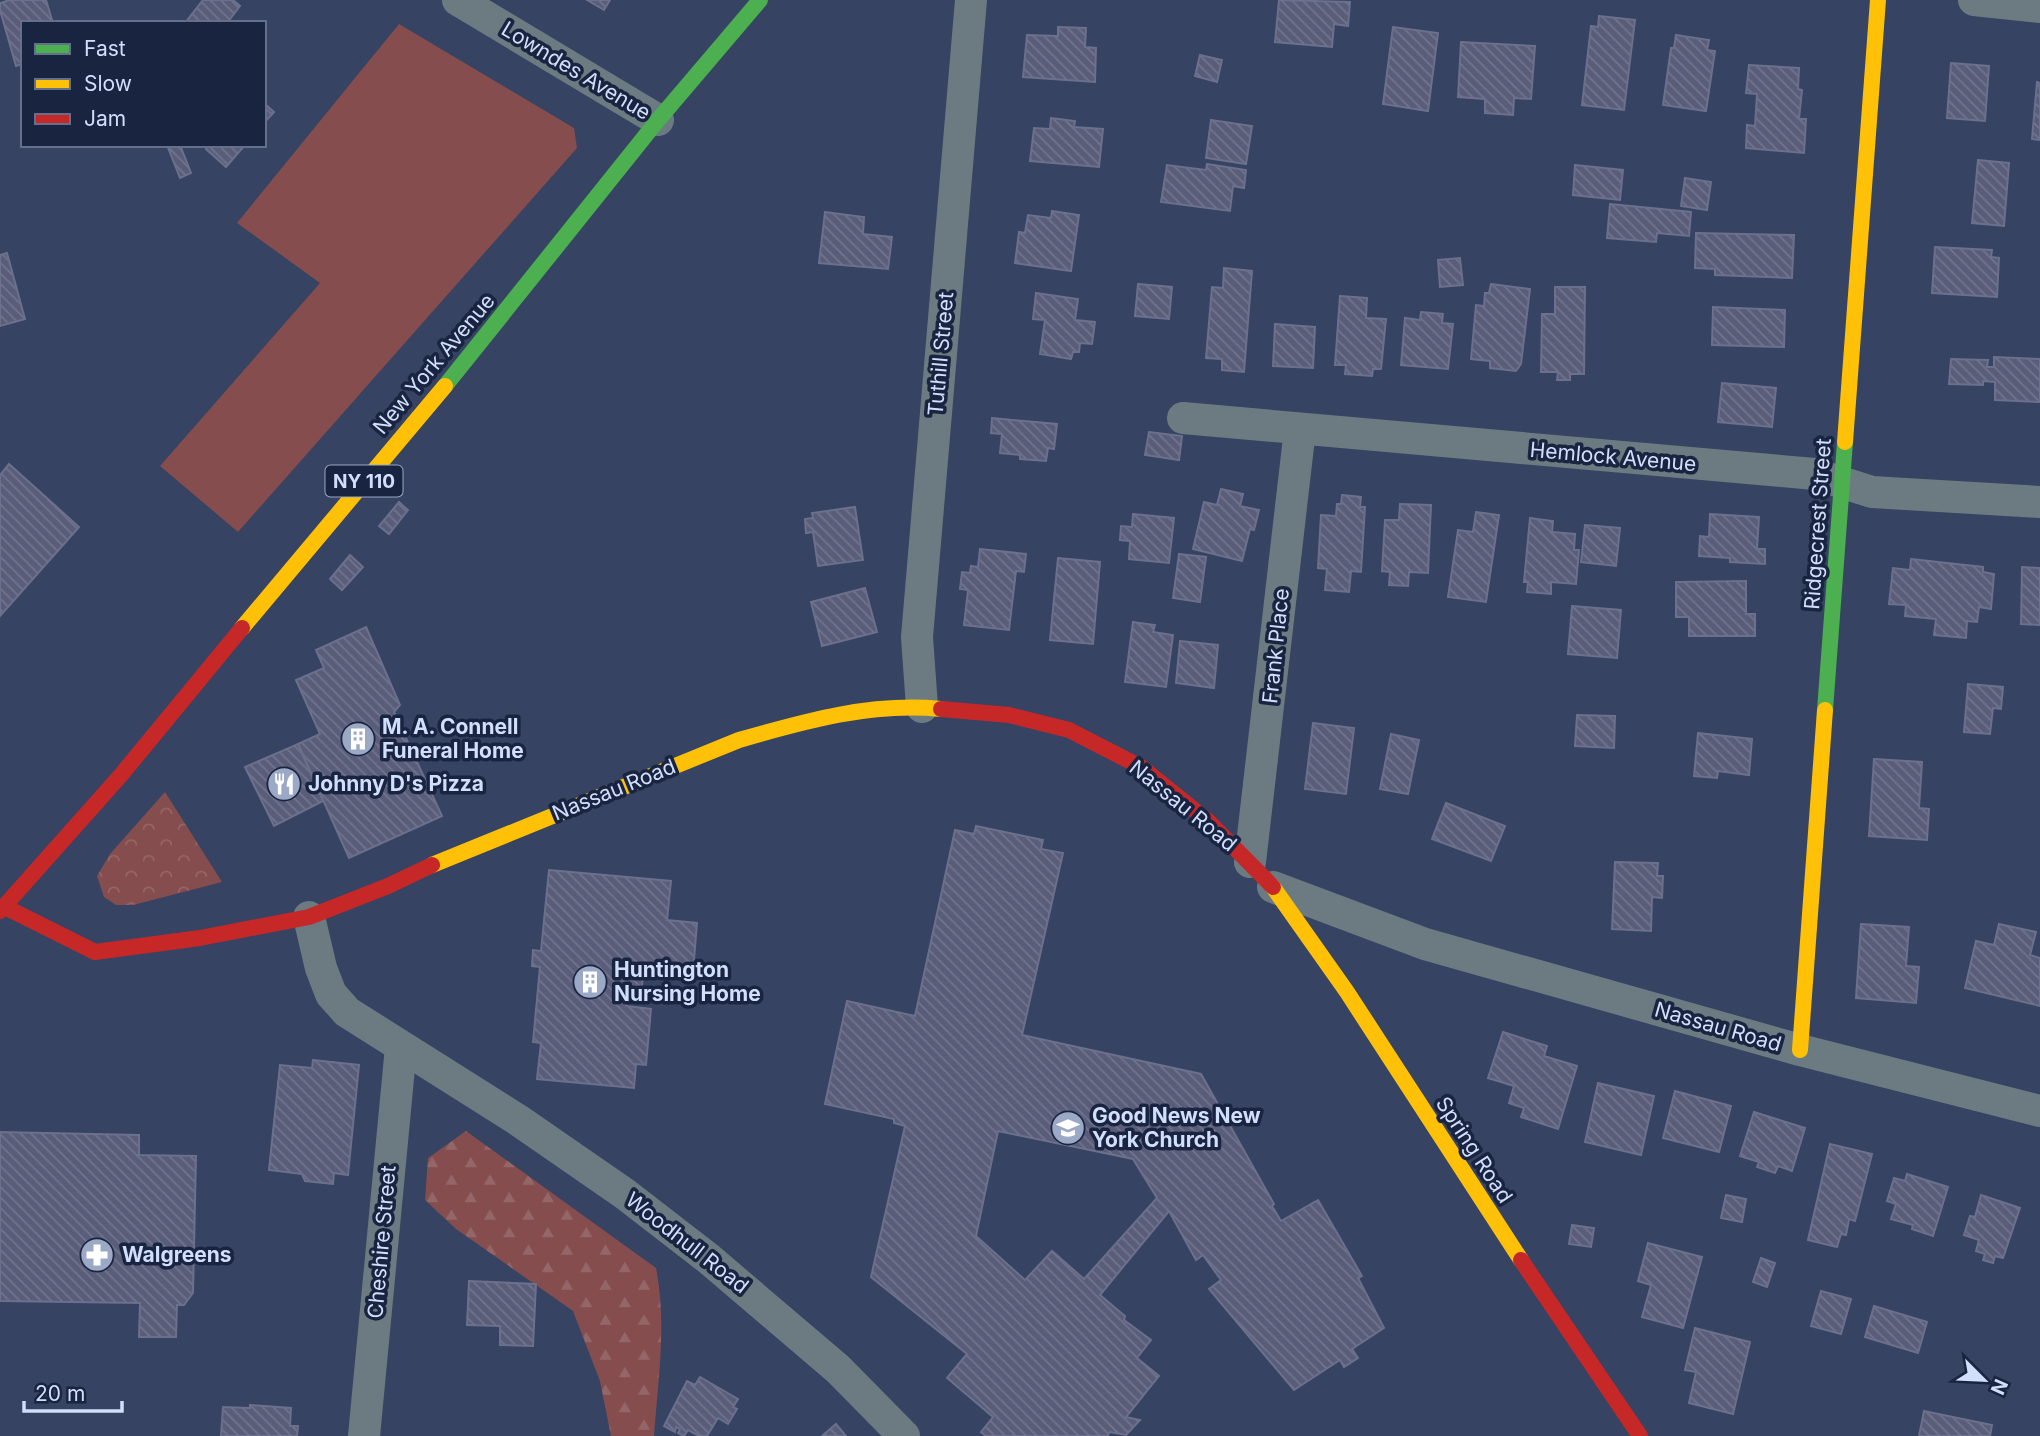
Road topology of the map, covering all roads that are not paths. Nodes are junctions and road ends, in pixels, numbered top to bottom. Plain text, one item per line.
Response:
1 (458, 0) edge
2 (760, 0) edge
3 (971, 0) edge
4 (1878, 0) edge
5 (1974, 0) edge
6 (2040, 7) edge
7 (658, 120) junction
8 (1183, 418) dead end
9 (1300, 429) junction
10 (1842, 483) junction
11 (2040, 502) edge
12 (922, 707) junction
13 (1250, 862) junction
14 (1273, 887) junction
15 (2, 905) edge
16 (309, 916) junction
17 (401, 1047) junction
18 (1800, 1050) junction
19 (2040, 1111) edge
20 (364, 1436) edge
21 (904, 1436) edge
22 (1640, 1436) edge

1 - 7 street, Lowndes Avenue
2 - 7 main road, New York Avenue / NY 110
3 - 12 street, Tuthill Street
4 - 10 main road, Ridgecrest Street
5 - 6 street
7 - 15 main road, New York Avenue / NY 110
8 - 9 street, Hemlock Avenue
9 - 10 street, Hemlock Avenue
9 - 13 street, Frank Place
10 - 11 street, Hemlock Avenue
10 - 18 main road, Ridgecrest Street
12 - 13 main road, Nassau Road
12 - 16 main road, Nassau Road
13 - 14 main road, Nassau Road
14 - 18 street, Nassau Road
14 - 22 main road, Spring Road
15 - 16 main road, Nassau Road
16 - 17 street, Woodhull Road
17 - 20 street, Cheshire Street
17 - 21 street, Woodhull Road
18 - 19 street, Nassau Road

